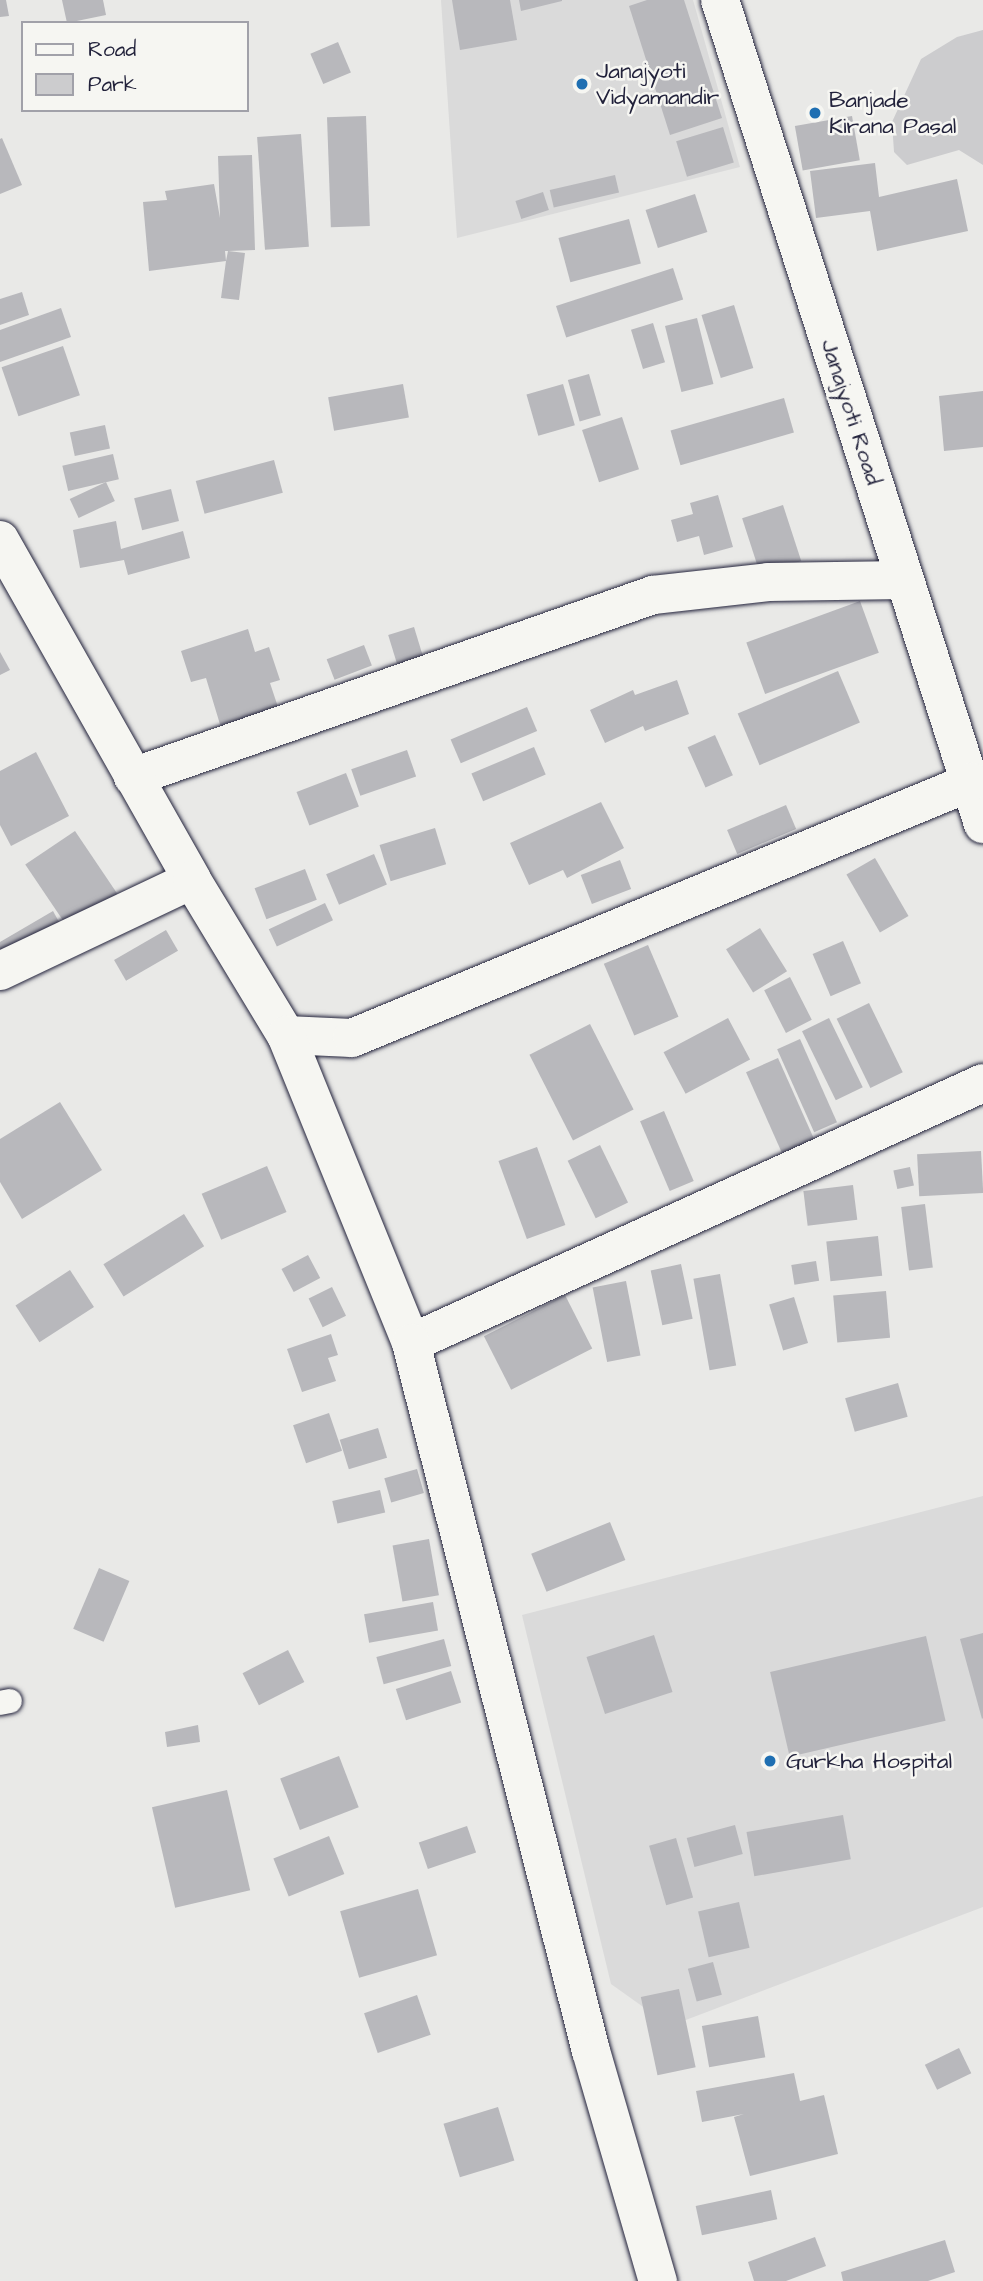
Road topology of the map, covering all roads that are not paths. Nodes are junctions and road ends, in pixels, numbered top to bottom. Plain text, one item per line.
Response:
1 (720, 0) edge
2 (0, 540) edge
3 (904, 580) junction
4 (945, 708) junction
5 (983, 720) edge
6 (133, 776) junction
7 (971, 782) junction
8 (983, 824) edge
9 (192, 880) junction
10 (0, 971) edge
11 (286, 1035) junction
12 (983, 1083) edge
13 (411, 1343) junction
14 (658, 2281) edge

1 - 3 street, Janajyoti Road
2 - 6 street
3 - 4 street, Janajyoti Road
3 - 6 street
4 - 5 street
4 - 7 street, Janajyoti Road
6 - 9 street
7 - 8 street, Janajyoti Road
7 - 11 street
9 - 10 street
9 - 11 street
11 - 13 street
12 - 13 street
13 - 14 street

